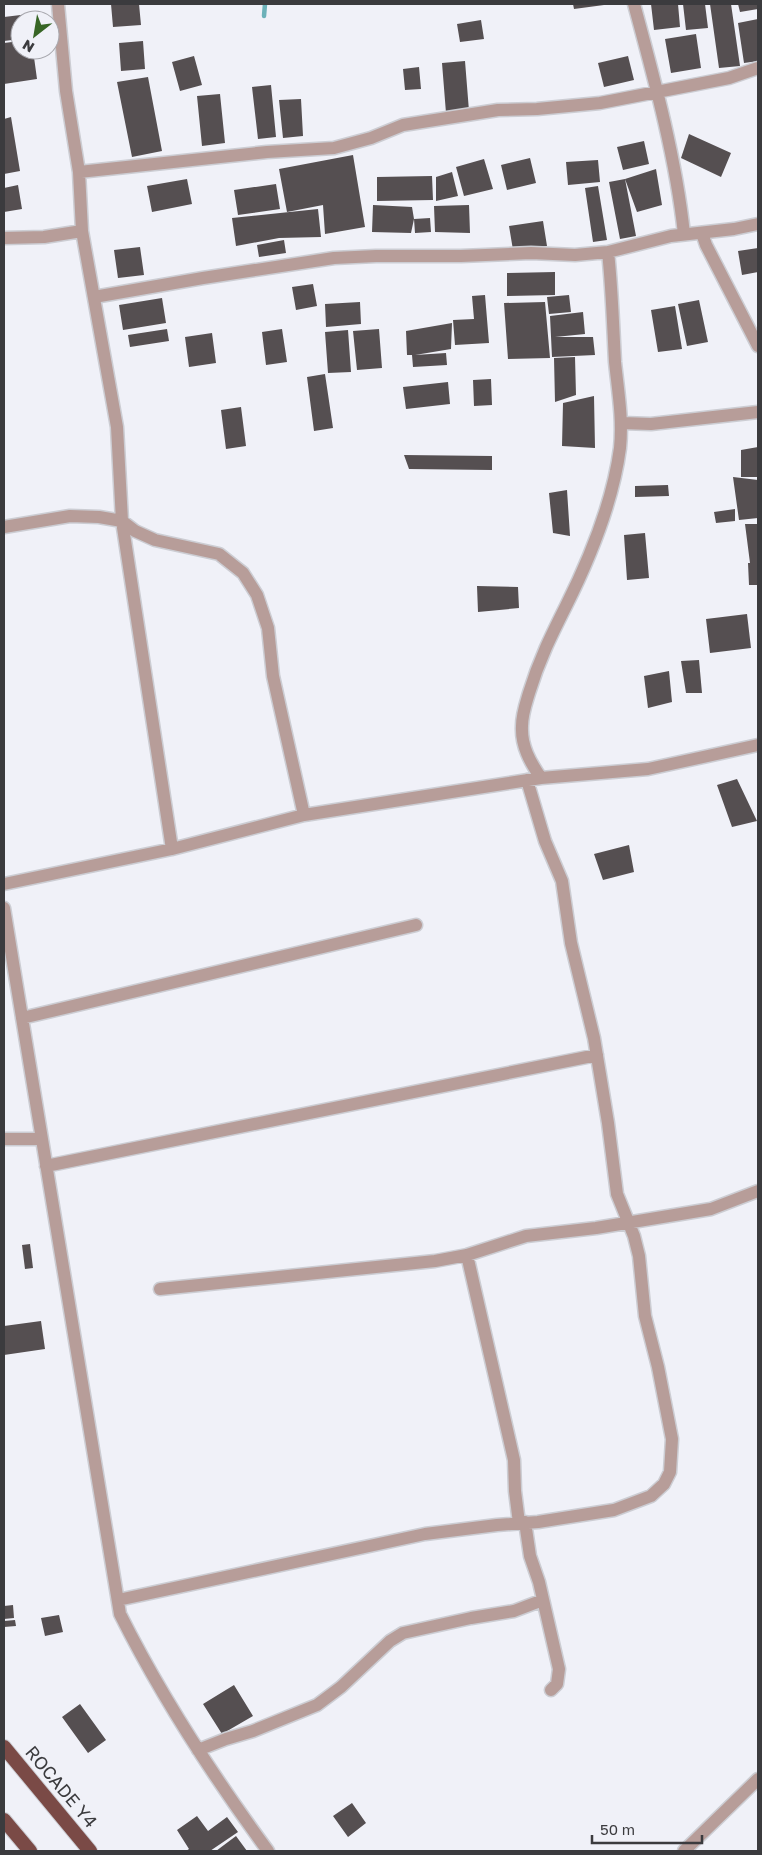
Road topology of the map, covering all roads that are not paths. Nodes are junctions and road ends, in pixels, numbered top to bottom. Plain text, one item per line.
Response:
1 (58, 4) edge
2 (634, 4) edge
3 (758, 68) edge
4 (657, 93) junction
5 (78, 172) junction
6 (758, 224) edge
7 (82, 231) junction
8 (702, 233) junction
9 (684, 234) junction
10 (4, 238) edge
11 (608, 252) junction
12 (94, 298) junction
13 (758, 346) edge
14 (758, 412) edge
15 (622, 423) junction
16 (122, 521) junction
17 (4, 527) edge
18 (758, 745) edge
19 (541, 778) junction
20 (527, 780) junction
21 (304, 814) junction
22 (172, 849) junction
23 (4, 884) edge
24 (4, 908) edge
25 (416, 925) dead end
26 (22, 1018) junction
27 (597, 1055) junction
28 (4, 1139) edge
29 (42, 1139) junction
30 (46, 1166) junction
31 (758, 1191) edge
32 (627, 1221) junction
33 (467, 1255) junction
34 (160, 1289) dead end
35 (522, 1522) junction
36 (118, 1600) junction
37 (543, 1600) junction
38 (551, 1690) dead end
39 (4, 1747) edge
40 (198, 1750) junction
41 (758, 1779) edge
42 (4, 1820) edge
43 (30, 1851) edge
44 (90, 1851) edge
45 (268, 1851) edge
46 (684, 1851) edge

1 - 5 street
2 - 4 street
3 - 4 street
4 - 5 street
4 - 9 street
5 - 7 street
6 - 8 street
7 - 10 street
7 - 12 street
8 - 9 street
8 - 13 street
9 - 11 street
11 - 12 street
11 - 15 street
12 - 16 street
14 - 15 street
15 - 19 street
16 - 17 street
16 - 21 street
16 - 22 street
18 - 19 street
19 - 20 street
20 - 21 street
20 - 27 street
21 - 22 street
22 - 23 street
24 - 26 street
25 - 26 street
26 - 29 street
27 - 30 street
27 - 32 street
28 - 29 street
29 - 30 street
30 - 36 street
31 - 32 street
32 - 33 street
32 - 35 street
33 - 34 street
33 - 35 street
35 - 36 street
35 - 37 street
36 - 40 street
37 - 38 street
37 - 40 street
39 - 44 highway, ROCADE Y4
40 - 45 street
41 - 46 street
42 - 43 highway

